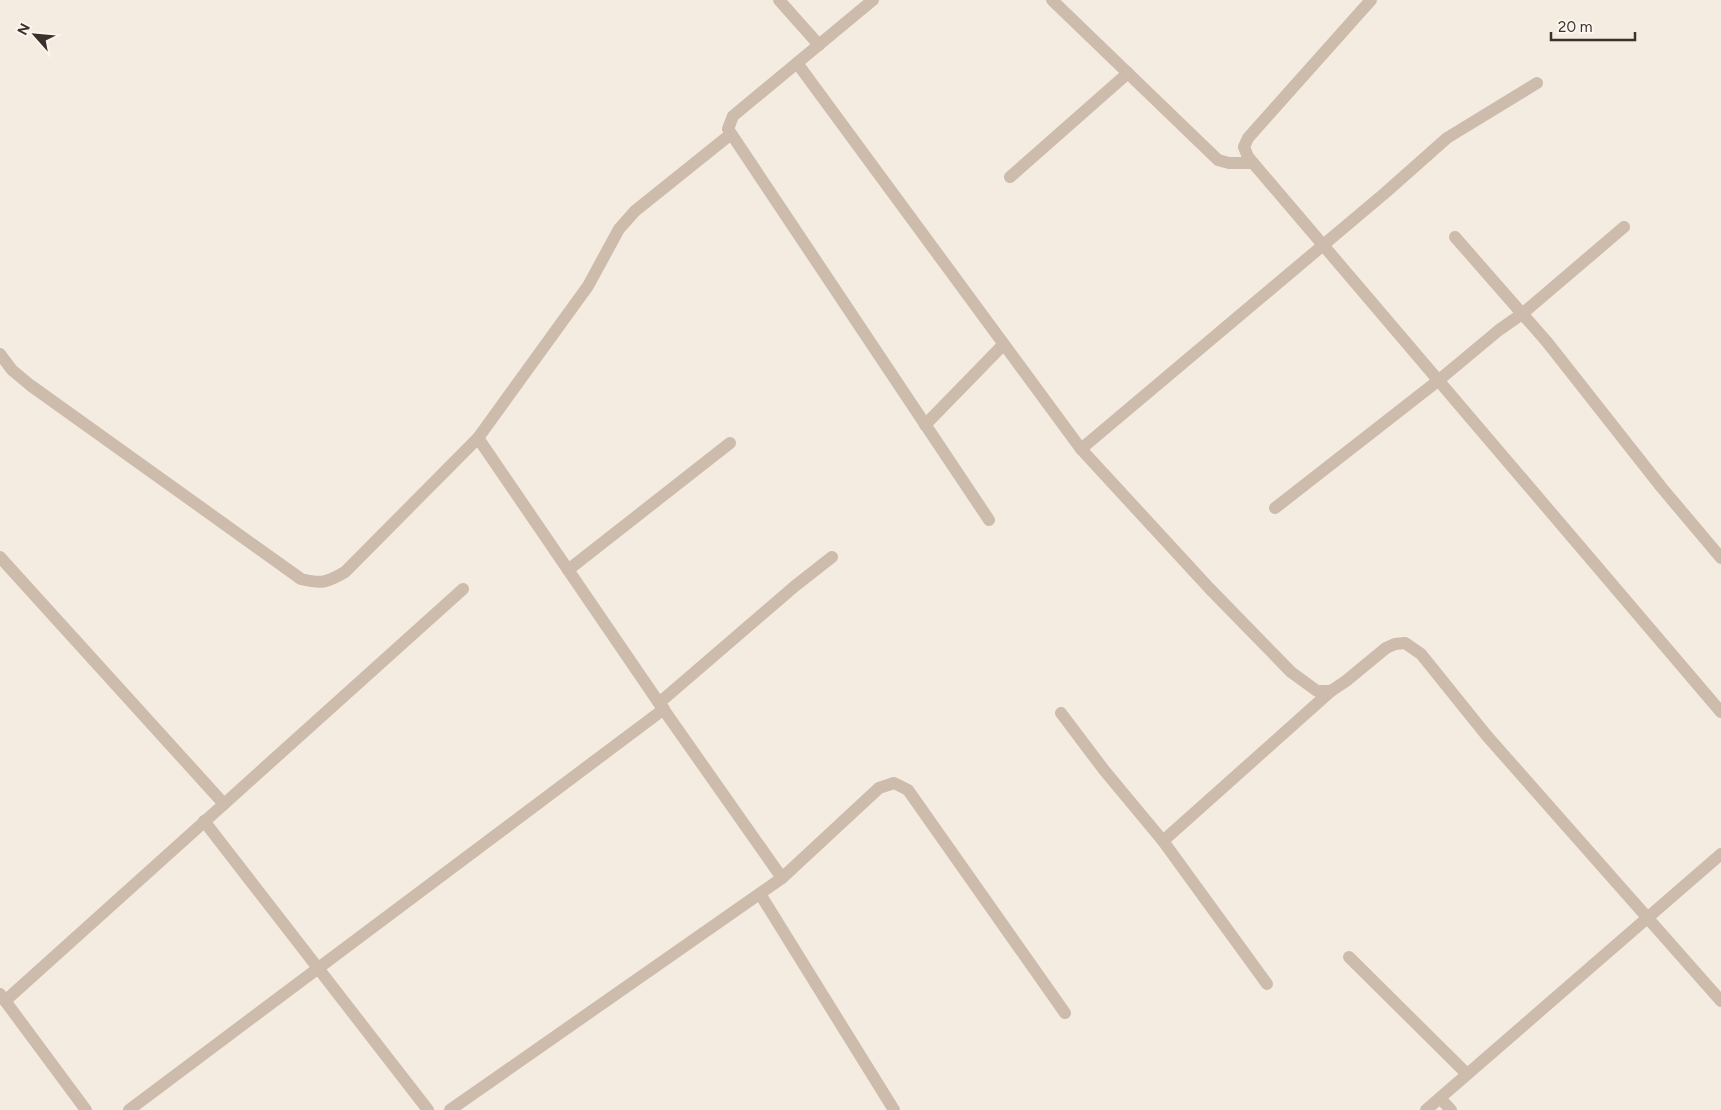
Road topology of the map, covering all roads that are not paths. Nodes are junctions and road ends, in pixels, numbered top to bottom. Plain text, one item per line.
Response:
1 (779, 0) edge
2 (873, 0) edge
3 (1052, 0) edge
4 (1371, 0) edge
5 (819, 45) junction
6 (797, 63) junction
7 (1128, 73) junction
8 (1538, 83) dead end
9 (731, 134) junction
10 (1253, 163) junction
11 (1010, 177) dead end
12 (1624, 227) dead end
13 (1455, 236) dead end
14 (1323, 245) junction
15 (1522, 314) junction
16 (1004, 344) junction
17 (0, 354) edge
18 (1439, 380) junction
19 (925, 425) junction
20 (478, 438) junction
21 (730, 443) dead end
22 (1081, 449) junction
23 (1275, 508) dead end
24 (989, 520) dead end
25 (0, 557) edge
26 (832, 557) dead end
27 (1721, 558) edge
28 (568, 570) junction
29 (463, 588) dead end
30 (1331, 691) junction
31 (662, 706) junction
32 (1721, 712) edge
33 (1061, 713) dead end
34 (224, 804) junction
35 (204, 821) junction
36 (1163, 841) junction
37 (1721, 854) edge
38 (782, 878) junction
39 (760, 894) junction
40 (1646, 918) junction
41 (1349, 957) dead end
42 (318, 968) junction
43 (1268, 984) dead end
44 (2, 997) edge
45 (1721, 1001) edge
46 (1065, 1013) dead end
47 (1467, 1074) junction
48 (1440, 1098) junction
49 (86, 1110) edge
50 (129, 1110) edge
51 (428, 1110) edge
52 (450, 1110) edge
53 (894, 1110) edge
54 (1426, 1110) edge
55 (1451, 1110) edge

1 - 5 street
2 - 5 street
3 - 7 street
4 - 10 street
5 - 6 street
6 - 9 street
6 - 16 street
7 - 10 street
7 - 11 street
8 - 14 street
9 - 19 street
9 - 20 street
10 - 14 street
12 - 15 street
13 - 15 street
14 - 18 street
14 - 22 street
15 - 18 street
15 - 27 street
16 - 19 street
16 - 22 street
17 - 20 street
18 - 23 street
18 - 32 street
19 - 24 street
20 - 28 street
21 - 28 street
22 - 30 street
25 - 34 street
26 - 31 street
28 - 31 street
29 - 34 street
30 - 36 street
30 - 40 street
31 - 38 street
31 - 42 street
33 - 36 street
34 - 35 street
35 - 42 street
35 - 44 street
36 - 43 street
37 - 40 street
38 - 39 street
38 - 46 street
39 - 52 street
39 - 53 street
40 - 45 street
40 - 47 street
41 - 47 street
42 - 50 street
42 - 51 street
44 - 49 street
47 - 48 street
48 - 54 street
48 - 55 street

